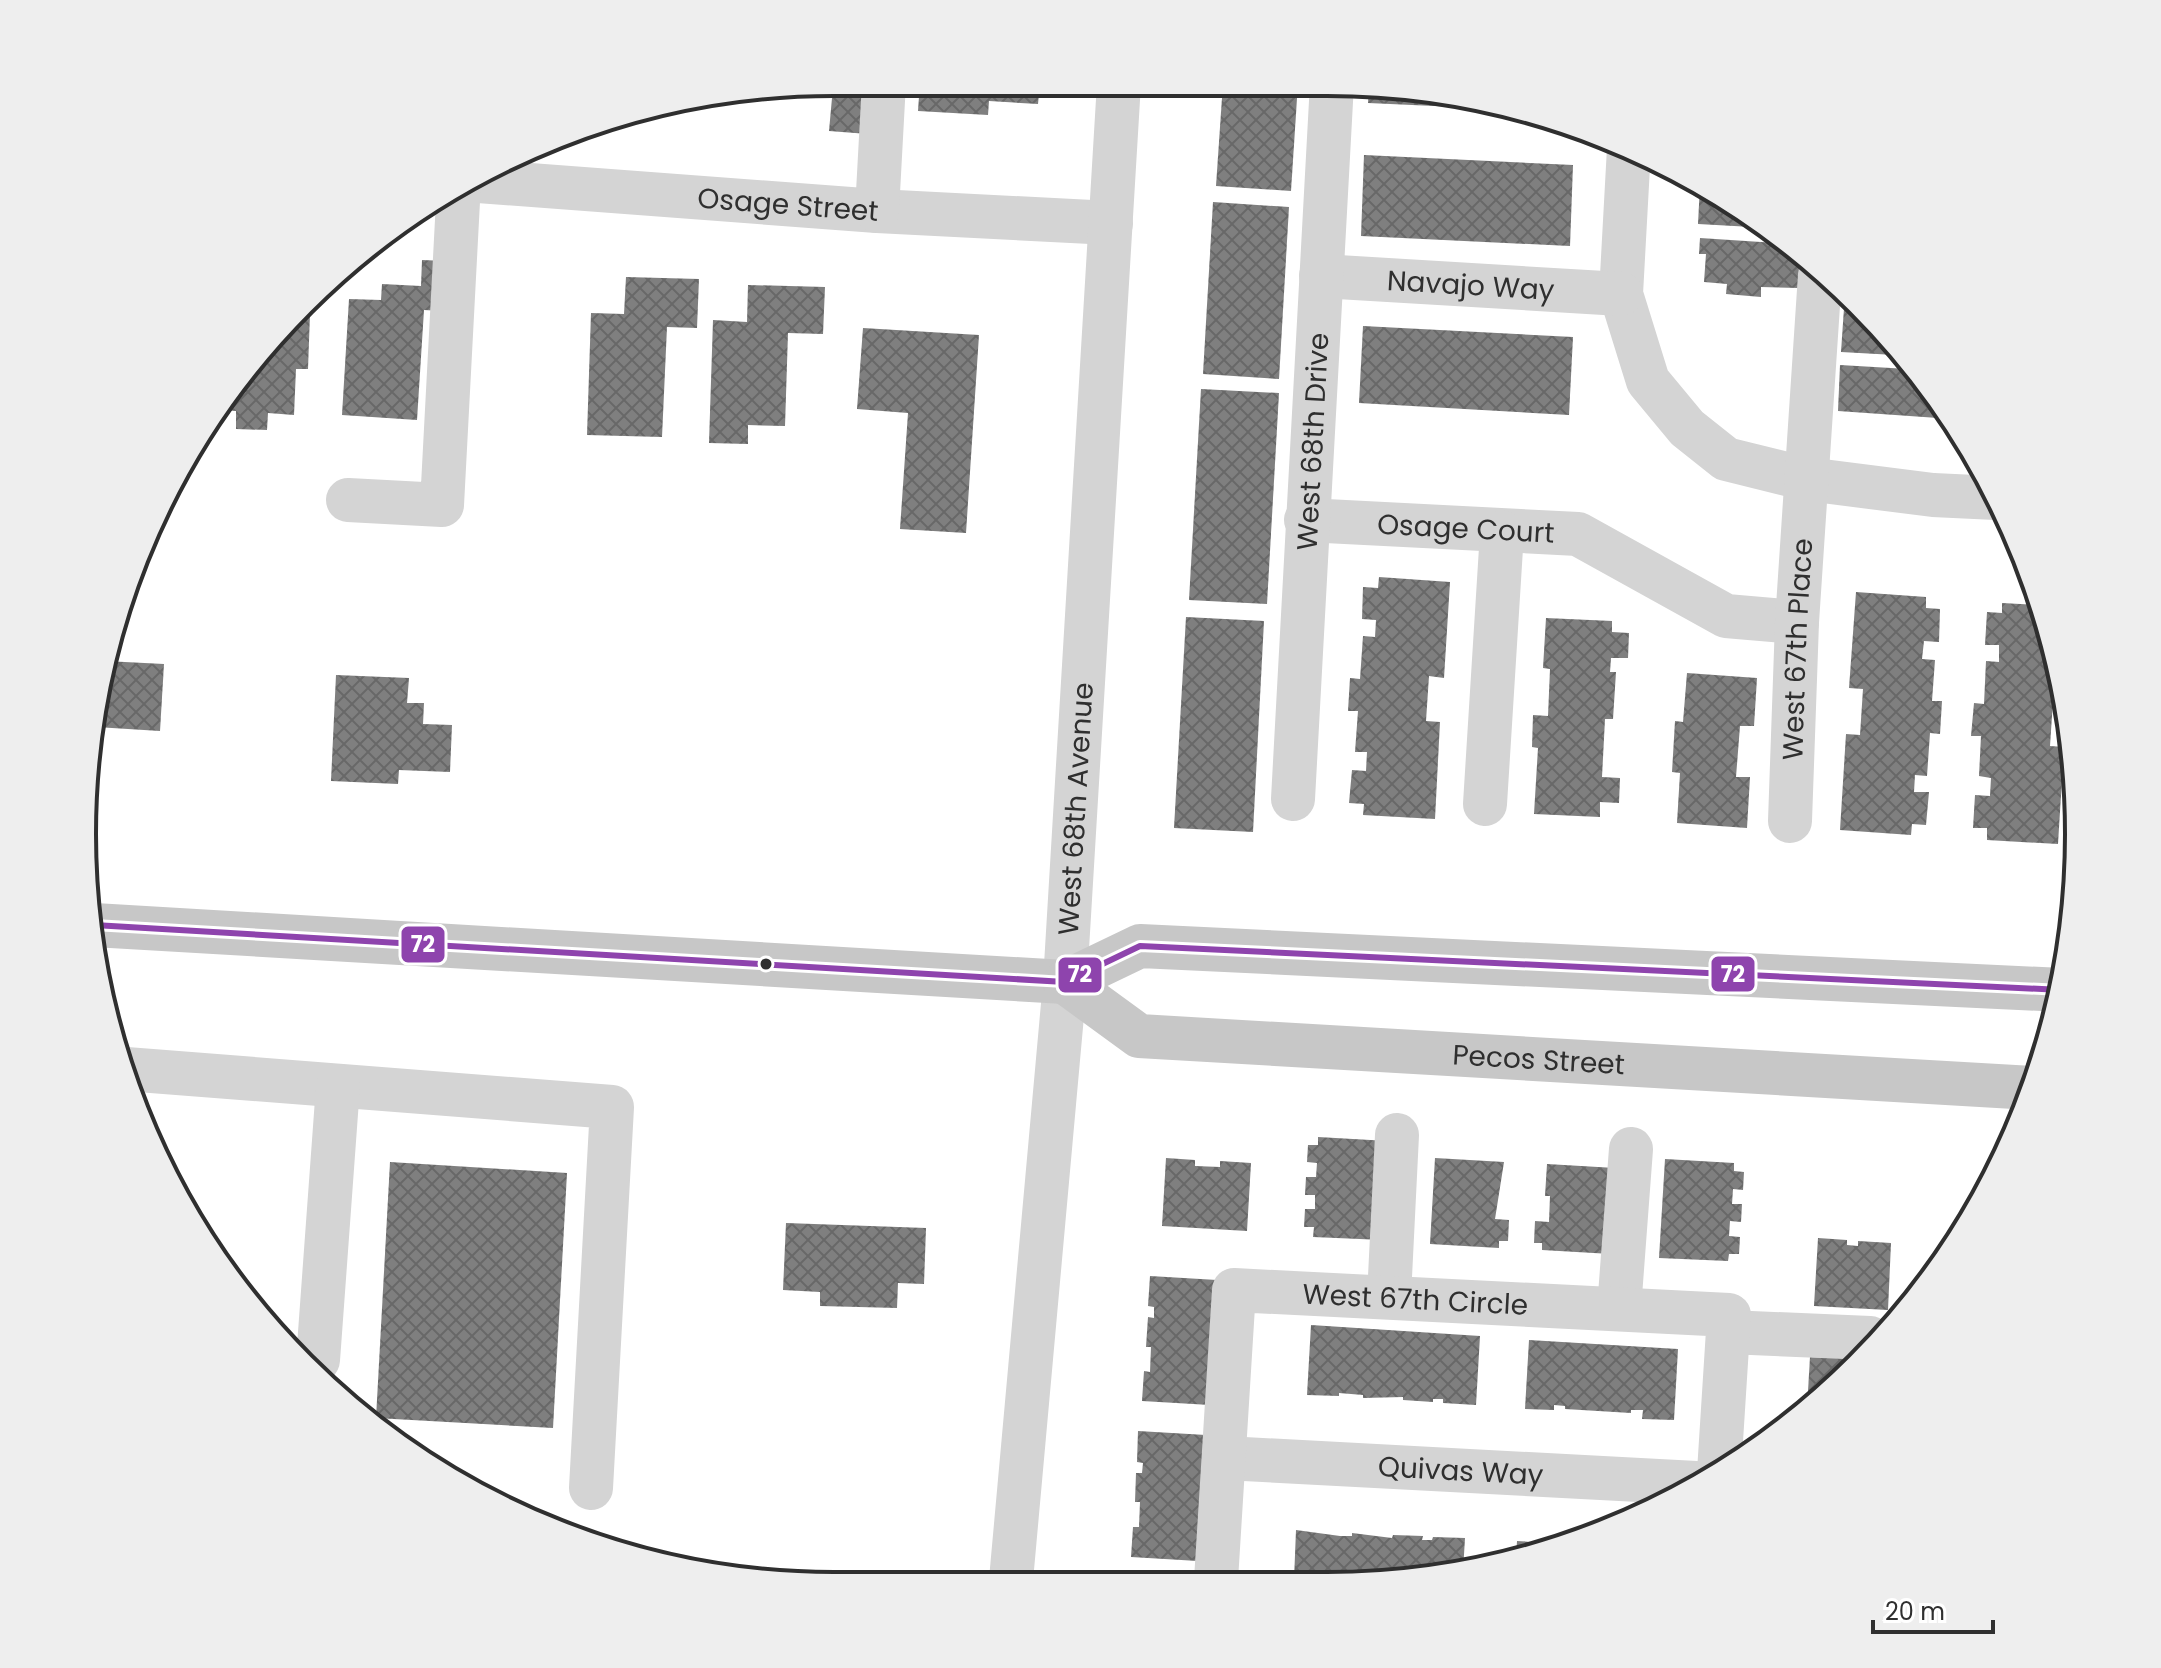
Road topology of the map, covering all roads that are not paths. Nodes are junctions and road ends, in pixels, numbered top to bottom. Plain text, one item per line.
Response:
1 (883, 96) edge
2 (1118, 96) edge
3 (1331, 96) edge
4 (1628, 161) edge
5 (490, 182) edge
6 (458, 199) edge
7 (877, 211) junction
8 (1111, 223) junction
9 (1321, 276) junction
10 (1819, 284) edge
11 (1621, 294) junction
12 (1807, 479) junction
13 (1983, 497) edge
14 (348, 500) dead end
15 (1306, 520) junction
16 (1502, 532) junction
17 (1797, 622) junction
18 (1293, 799) dead end
19 (1485, 804) dead end
20 (1790, 821) dead end
21 (102, 925) edge
22 (1065, 982) junction
23 (2048, 989) edge
24 (135, 1070) edge
25 (338, 1086) junction
26 (2020, 1087) edge
27 (1397, 1135) dead end
28 (1631, 1149) dead end
29 (1389, 1297) junction
30 (1619, 1309) junction
31 (1728, 1332) junction
32 (1866, 1338) edge
33 (318, 1360) dead end
34 (1225, 1458) junction
35 (1720, 1458) edge
36 (1679, 1482) edge
37 (591, 1488) dead end
38 (1012, 1572) edge
39 (1217, 1572) edge

1 - 7 street
2 - 8 street, West 68th Avenue
3 - 9 street, West 68th Drive
4 - 11 street
5 - 7 street, Osage Street
6 - 14 street
7 - 8 street, Osage Street
8 - 22 street, West 68th Avenue
9 - 11 street, Navajo Way
9 - 15 street, West 68th Drive
10 - 12 street, West 67th Place
11 - 12 street
12 - 13 street
12 - 17 street, West 67th Place
15 - 16 street, Osage Court
15 - 18 street, West 68th Drive
16 - 17 street, Osage Court
16 - 19 street
17 - 20 street, West 67th Place
21 - 22 main road
22 - 23 main road
22 - 26 main road, Pecos Street
22 - 38 street, West 68th Avenue
24 - 25 street
25 - 33 street
25 - 37 street
27 - 29 street
28 - 30 street
29 - 30 street, West 67th Circle
29 - 34 street, West 67th Circle
30 - 31 street, West 67th Circle
31 - 32 street
31 - 35 street
34 - 36 street, Quivas Way
34 - 39 street, West 67th Circle

